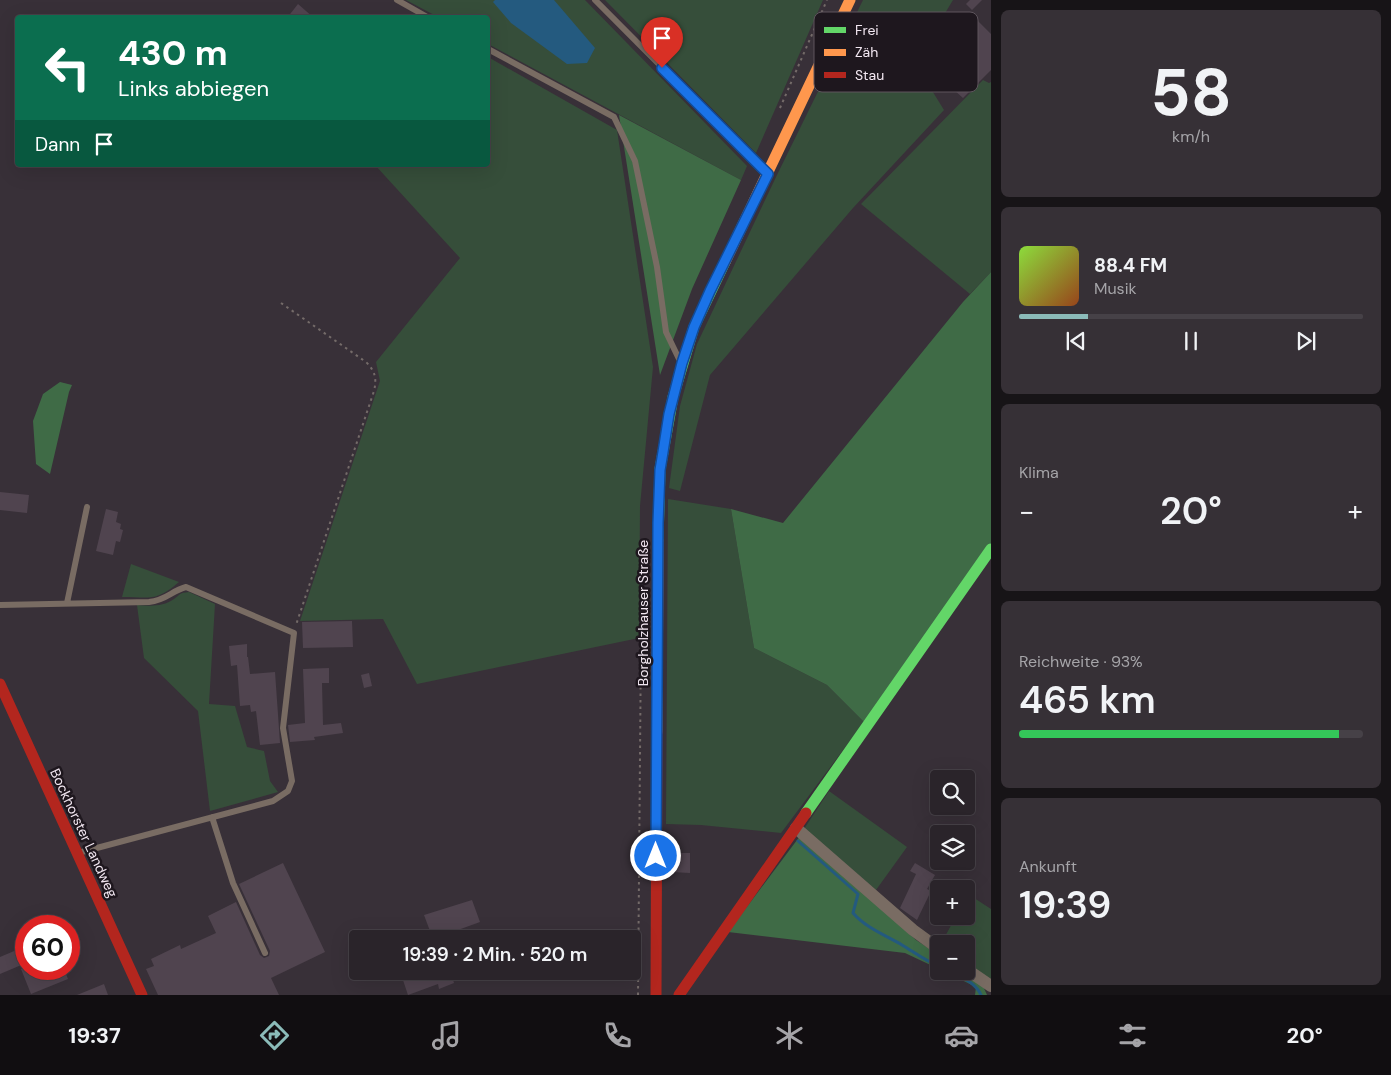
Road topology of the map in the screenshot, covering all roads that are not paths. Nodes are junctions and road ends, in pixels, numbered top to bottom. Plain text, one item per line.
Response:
1 (397, 0) edge
2 (595, 0) edge
3 (850, 0) edge
4 (844, 12) edge
5 (424, 15) edge
6 (490, 50) edge
7 (814, 76) edge
8 (768, 174) junction
9 (682, 363) junction
10 (87, 507) dead end
11 (991, 549) edge
12 (66, 603) junction
13 (0, 605) edge
14 (0, 684) edge
15 (212, 817) junction
16 (796, 828) junction
17 (77, 853) junction
18 (930, 942) edge
19 (265, 953) dead end
20 (975, 974) edge
21 (991, 986) edge
22 (142, 995) edge
23 (656, 995) edge
24 (678, 995) edge

1 - 5 lane
2 - 8 lane
3 - 4 main road, Borgholzhauser Straße
6 - 9 lane
7 - 8 main road, Borgholzhauser Straße
8 - 9 main road, Borgholzhauser Straße
9 - 23 main road, Borgholzhauser Straße
10 - 12 lane
11 - 16 main road
12 - 13 lane
12 - 15 lane
14 - 17 main road, Bockhorster Landweg
15 - 17 lane
15 - 19 lane
16 - 18 street
16 - 24 main road
17 - 22 main road, Bockhorster Landweg
20 - 21 street

